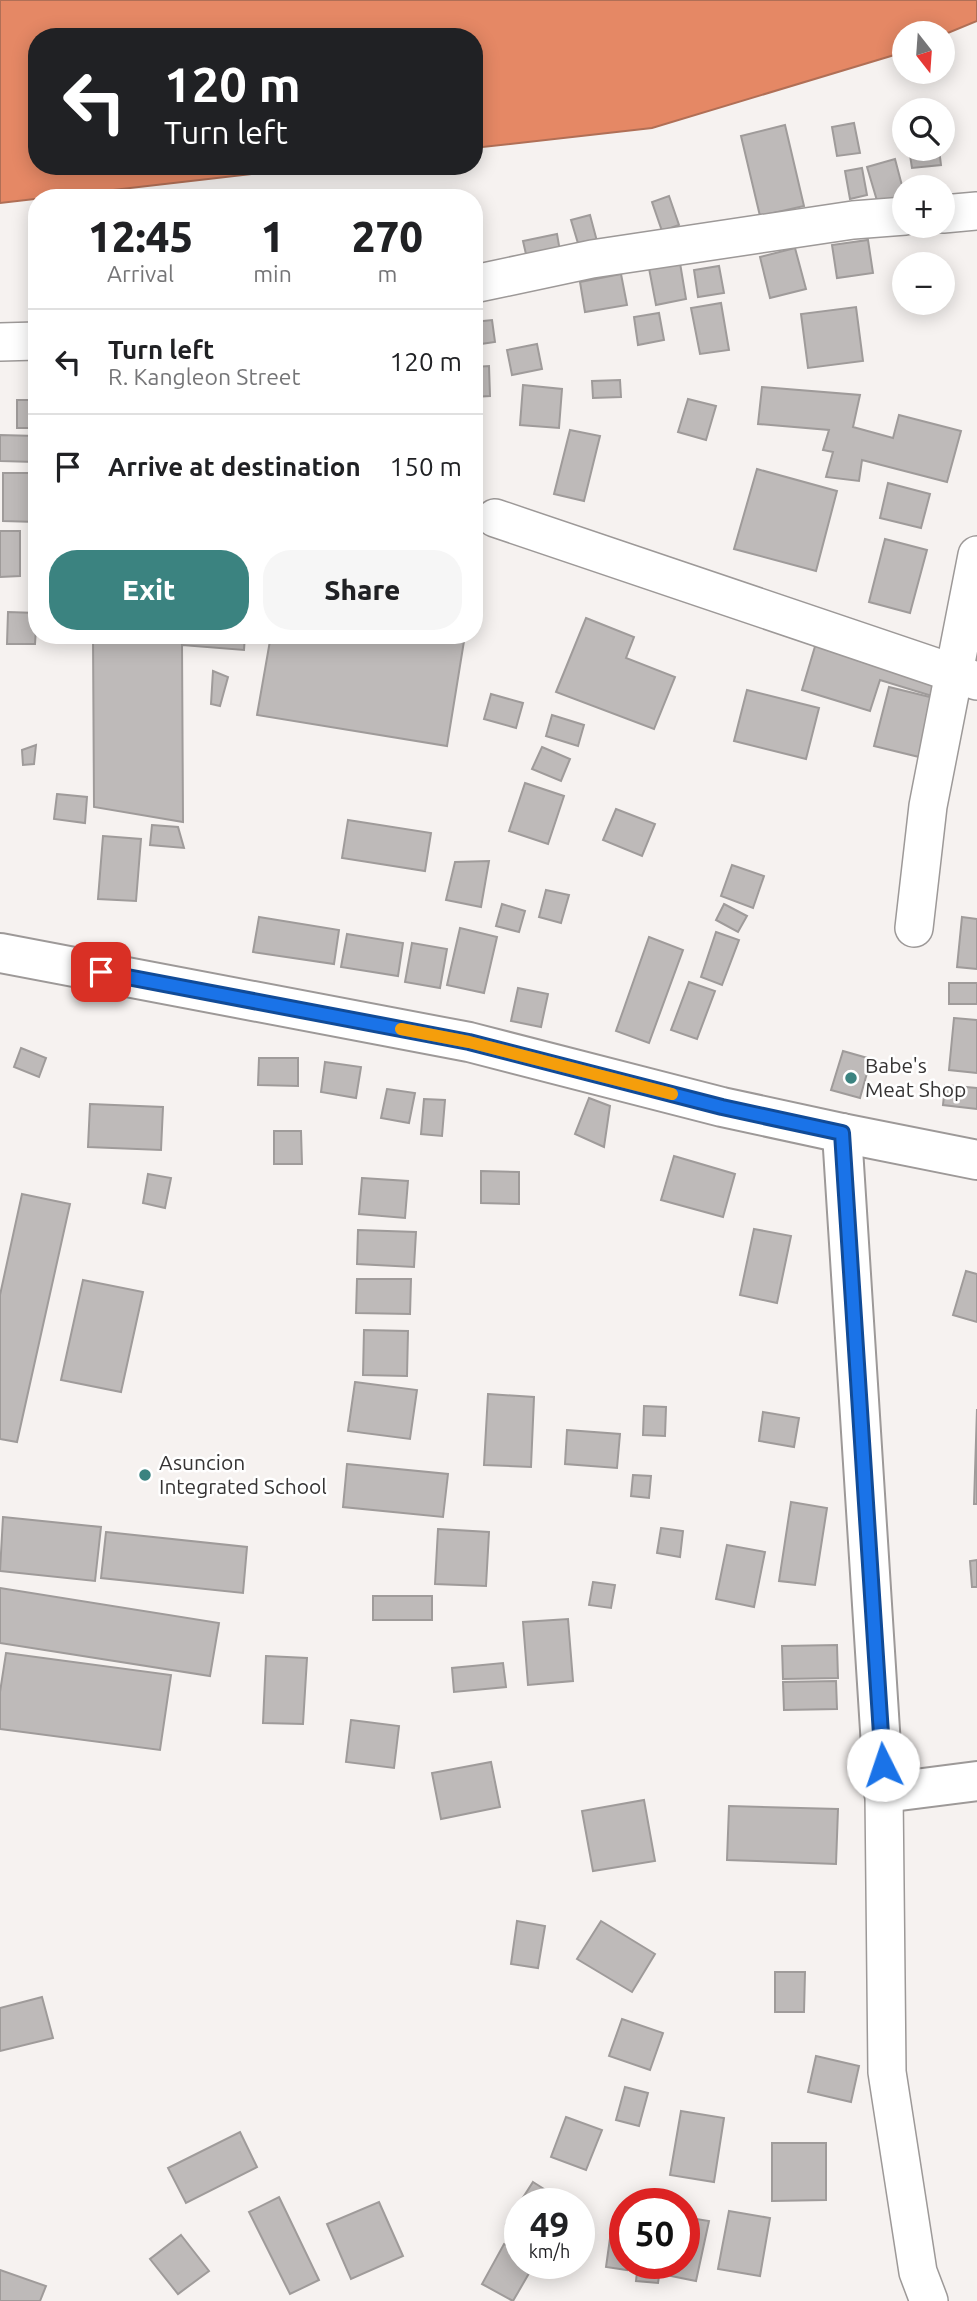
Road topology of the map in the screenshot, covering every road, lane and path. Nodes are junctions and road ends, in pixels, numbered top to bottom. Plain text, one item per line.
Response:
1 (977, 211) edge
2 (955, 213) edge
3 (892, 217) edge
4 (483, 282) edge
5 (28, 341) edge
6 (0, 342) edge
7 (495, 518) dead end
8 (977, 555) edge
9 (965, 677) edge
10 (914, 928) dead end
11 (0, 953) edge
12 (842, 1133) junction
13 (977, 1160) edge
14 (977, 1781) edge
15 (884, 1793) junction
16 (929, 2301) edge

1 - 2 street
3 - 4 street
5 - 6 street
7 - 9 street
8 - 9 street
9 - 10 street
11 - 12 main road
12 - 13 main road
12 - 15 main road
14 - 15 main road
15 - 16 street

